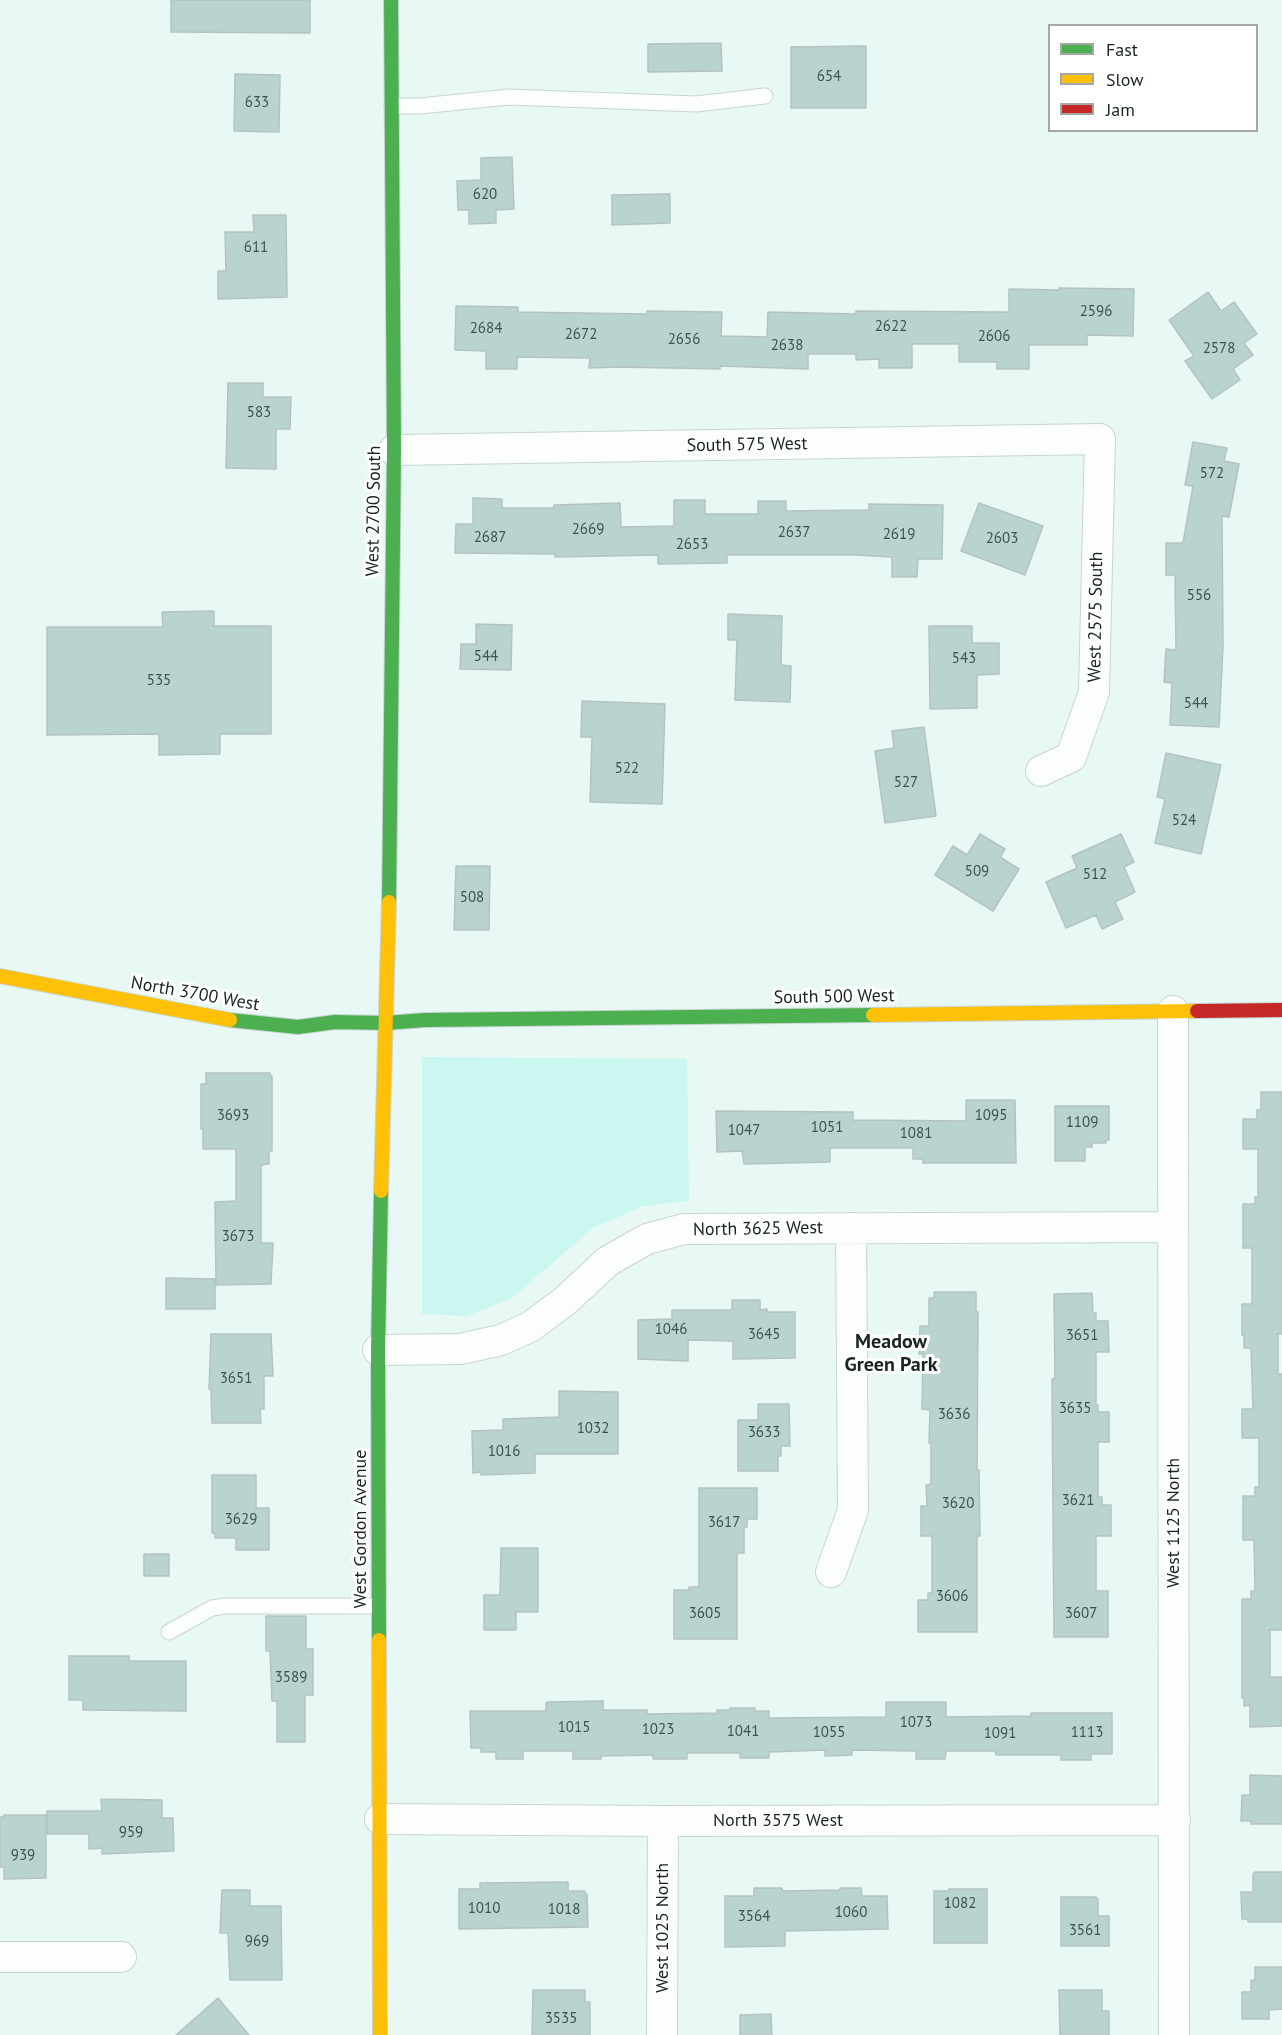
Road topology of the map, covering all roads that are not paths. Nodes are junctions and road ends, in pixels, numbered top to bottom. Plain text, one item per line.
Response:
1 (392, 0) edge
2 (765, 96) dead end
3 (392, 106) junction
4 (1100, 439) joint
5 (394, 450) junction
6 (1041, 771) dead end
7 (0, 976) edge
8 (1282, 1010) edge
9 (1173, 1011) junction
10 (386, 1023) junction
11 (1173, 1227) junction
12 (851, 1228) junction
13 (378, 1350) junction
14 (831, 1572) dead end
15 (379, 1606) junction
16 (169, 1632) dead end
17 (380, 1819) junction
18 (1175, 1820) junction
19 (663, 1821) junction
20 (0, 1957) edge
21 (121, 1957) dead end
22 (380, 2035) edge
23 (662, 2035) edge
24 (1174, 2035) edge

1 - 3 main road, West 2700 South
2 - 3 lane
3 - 5 main road, West 2700 South
4 - 5 street, South 575 West
4 - 6 street, West 2575 South
5 - 10 main road, West 2700 South
7 - 10 main road, North 3700 West
8 - 9 main road, South 500 West
9 - 10 main road, South 500 West
9 - 11 street, West 1125 North
10 - 13 main road, West Gordon Avenue
11 - 12 street, North 3625 West
11 - 18 street, West 1125 North
12 - 13 street, North 3625 West
12 - 14 street
13 - 15 main road, West Gordon Avenue
15 - 16 lane
15 - 17 main road, West Gordon Avenue
17 - 19 street, North 3575 West
17 - 22 main road, West Gordon Avenue
18 - 19 street, North 3575 West
18 - 24 street, West 1125 North
19 - 23 street, West 1025 North
20 - 21 street

